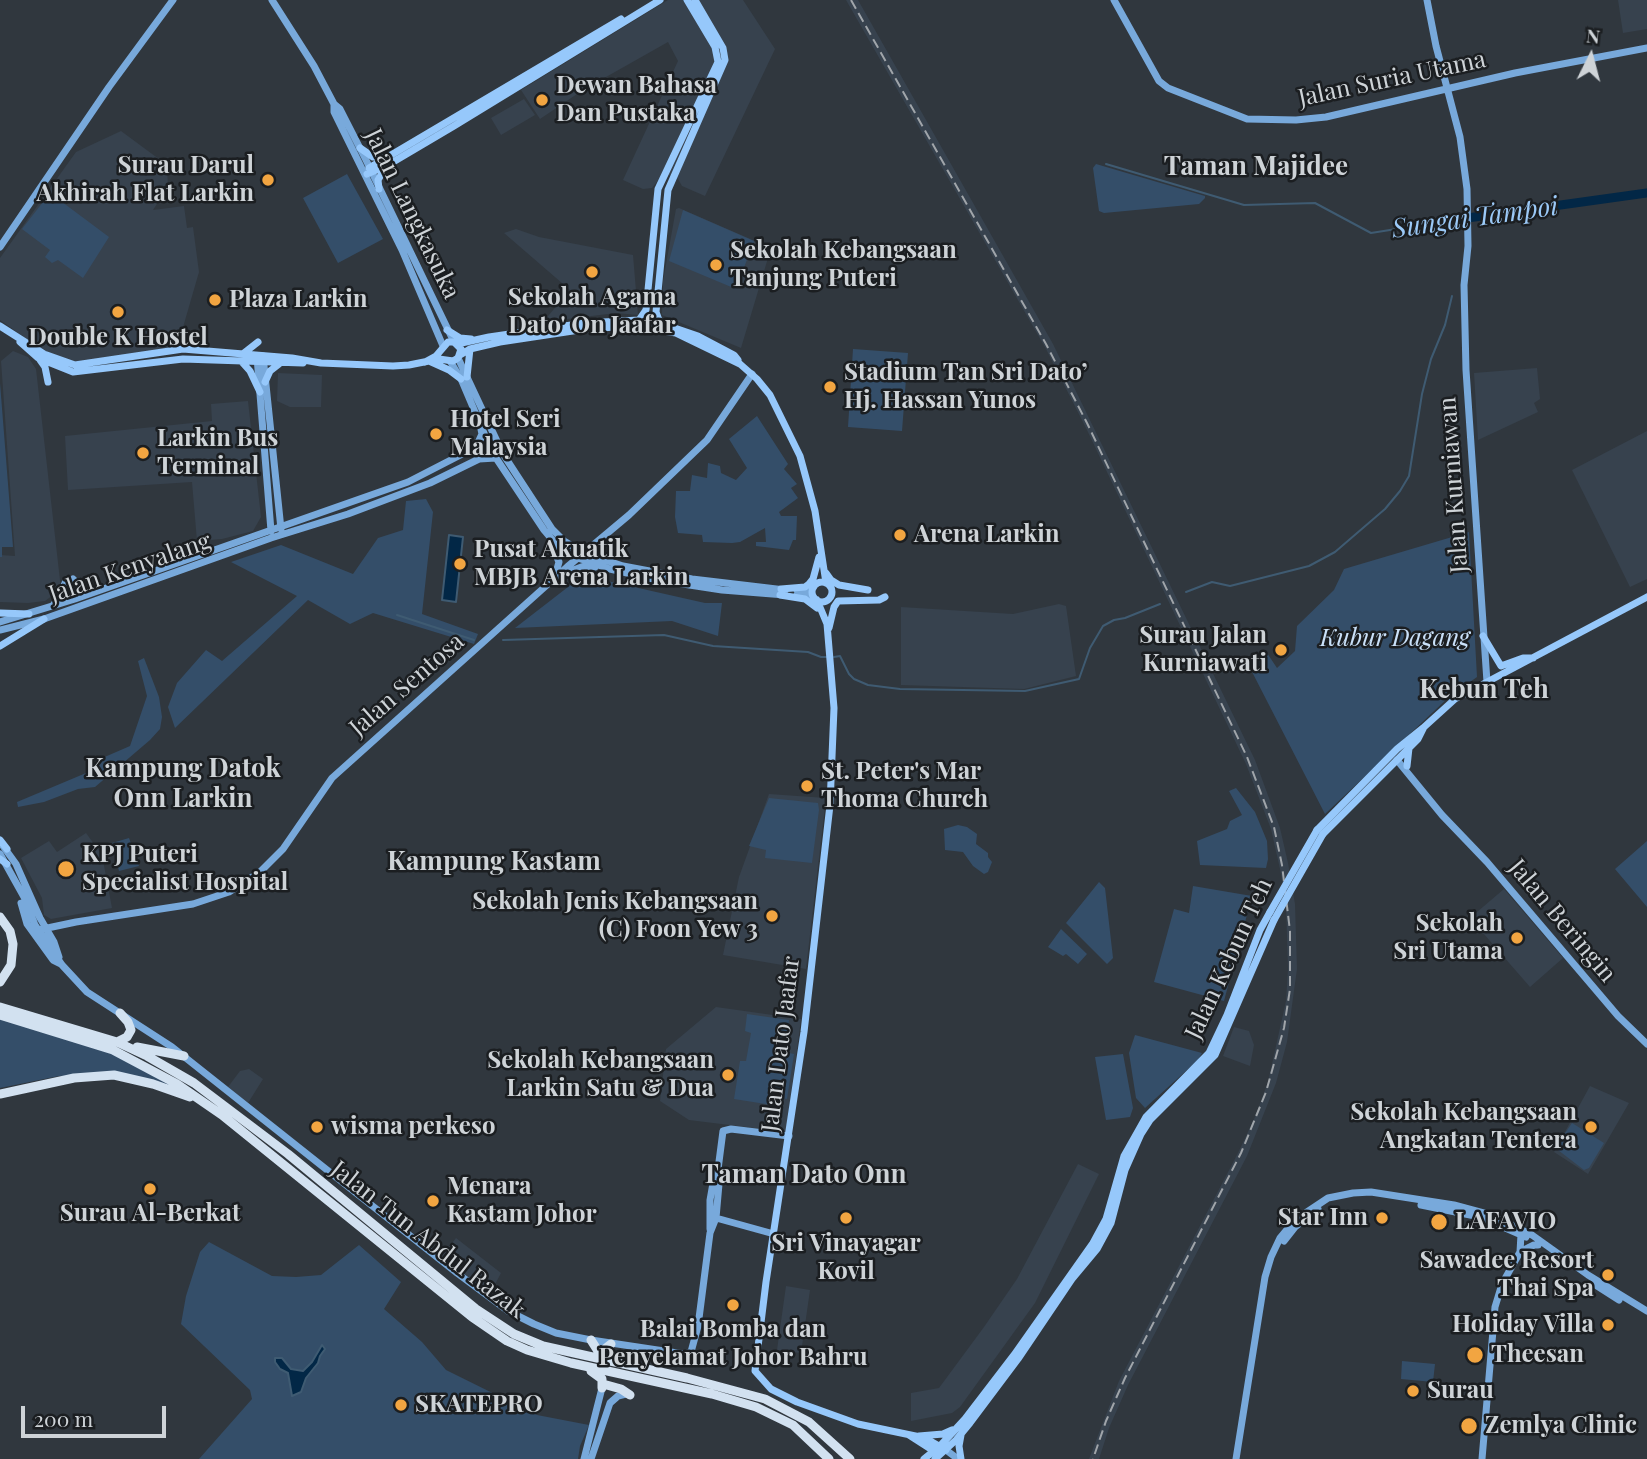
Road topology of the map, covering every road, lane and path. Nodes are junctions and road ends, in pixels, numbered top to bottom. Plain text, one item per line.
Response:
1 (173, 0) edge
2 (272, 0) edge
3 (651, 0) edge
4 (660, 0) edge
5 (687, 0) edge
6 (695, 0) edge
7 (1114, 0) edge
8 (1427, 0) edge
9 (1647, 48) edge
10 (510, 88) junction
11 (1447, 90) junction
12 (334, 104) junction
13 (360, 148) junction
14 (389, 161) junction
15 (368, 171) junction
16 (379, 189) junction
17 (0, 247) edge
18 (639, 320) junction
19 (660, 323) junction
20 (0, 326) edge
21 (447, 330) junction
22 (15, 336) junction
23 (475, 339) junction
24 (456, 343) junction
25 (442, 345) junction
26 (470, 349) junction
27 (272, 356) junction
28 (459, 356) junction
29 (242, 357) junction
30 (38, 358) junction
31 (260, 359) junction
32 (428, 360) junction
33 (448, 360) junction
34 (314, 362) junction
35 (280, 363) junction
36 (740, 364) junction
37 (752, 374) junction
38 (464, 378) junction
39 (48, 382) dead end
40 (265, 382) junction
41 (260, 392) junction
42 (479, 420) junction
43 (496, 458) junction
44 (278, 512) junction
45 (269, 515) junction
46 (297, 521) junction
47 (281, 526) junction
48 (271, 529) junction
49 (256, 535) junction
50 (282, 535) junction
51 (547, 535) junction
52 (272, 538) junction
53 (581, 555) junction
54 (821, 555) junction
55 (205, 558) junction
56 (610, 569) junction
57 (554, 579) junction
58 (819, 585) junction
59 (99, 590) junction
60 (868, 590) dead end
61 (781, 592) junction
62 (885, 597) dead end
63 (1647, 597) edge
64 (830, 598) junction
65 (815, 599) junction
66 (51, 606) junction
67 (0, 613) edge
68 (29, 614) junction
69 (44, 619) junction
70 (0, 622) edge
71 (0, 631) edge
72 (829, 631) junction
73 (1483, 636) junction
74 (0, 646) edge
75 (1533, 659) junction
76 (1487, 682) junction
77 (1405, 746) junction
78 (1398, 758) junction
79 (1390, 767) junction
80 (1405, 767) junction
81 (1379, 768) junction
82 (1320, 832) junction
83 (2, 852) edge
84 (20, 893) junction
85 (1272, 916) junction
86 (0, 917) edge
87 (42, 929) junction
88 (61, 963) junction
89 (0, 982) edge
90 (0, 1007) edge
91 (120, 1013) junction
92 (0, 1015) edge
93 (121, 1044) junction
94 (1647, 1044) edge
95 (184, 1056) junction
96 (0, 1094) edge
97 (222, 1115) junction
98 (789, 1136) junction
99 (717, 1177) junction
100 (710, 1200) junction
101 (716, 1218) junction
102 (710, 1233) junction
103 (774, 1234) junction
104 (1521, 1234) junction
105 (1538, 1245) junction
106 (1520, 1252) junction
107 (1647, 1313) edge
108 (591, 1340) junction
109 (611, 1344) junction
110 (605, 1355) junction
111 (571, 1363) junction
112 (613, 1363) junction
113 (602, 1386) junction
114 (628, 1395) joint
115 (961, 1423) junction
116 (962, 1434) junction
117 (914, 1437) junction
118 (940, 1453) edge
119 (584, 1459) edge
120 (591, 1459) edge
121 (829, 1459) edge
122 (850, 1459) edge
123 (922, 1459) edge
124 (960, 1459) edge
125 (1238, 1459) edge
126 (1482, 1459) edge

1 - 17 street
2 - 12 street, Jalan Langkasuka
3 - 10 main road
4 - 10 main road
5 - 18 main road
6 - 19 main road
7 - 11 street, Jalan Suria Utama
8 - 11 street, Jalan Kurniawan
9 - 11 street, Jalan Suria Utama
10 - 14 main road
11 - 73 street, Jalan Kurniawan
12 - 13 street, Jalan Langkasuka
12 - 15 street, Jalan Langkasuka
13 - 14 main road
13 - 15 street, Jalan Langkasuka
14 - 15 main road
14 - 16 main road
15 - 16 street, Jalan Langkasuka
15 - 25 street, Jalan Langkasuka
16 - 21 street, Jalan Langkasuka
18 - 19 main road
18 - 23 main road
19 - 36 main road
20 - 22 main road
21 - 23 main road
21 - 24 street, Jalan Langkasuka
22 - 29 main road
22 - 30 main road
23 - 24 main road
24 - 25 main road
24 - 28 main road
25 - 32 main road
25 - 33 main road
26 - 28 main road
26 - 36 main road
26 - 38 main road
27 - 29 main road
27 - 31 main road
27 - 34 main road
28 - 33 main road
28 - 38 street
29 - 30 main road
29 - 31 main road
29 - 41 main road
30 - 39 main road
31 - 35 main road
31 - 40 street
31 - 41 street
32 - 33 main road
32 - 34 main road
32 - 38 main road
33 - 38 street
34 - 35 main road
35 - 40 main road
36 - 37 main road
37 - 53 street, Jalan Sentosa
37 - 54 main road
38 - 42 street
38 - 53 street
40 - 44 street
41 - 45 street
42 - 43 street
42 - 46 street, Jalan Kenyalang
43 - 50 street, Jalan Kenyalang
43 - 51 street
44 - 46 street
44 - 47 street
45 - 48 street
45 - 49 street
46 - 47 street, Jalan Kenyalang
47 - 48 street, Jalan Kenyalang
47 - 50 street
48 - 49 street, Jalan Kenyalang
48 - 52 street
49 - 55 street, Jalan Kenyalang
50 - 52 street, Jalan Kenyalang
51 - 53 street
51 - 57 street
52 - 55 street, Jalan Kenyalang
53 - 56 street
53 - 57 street, Jalan Sentosa
53 - 61 street
54 - 58 main road
54 - 60 main road
54 - 61 main road
55 - 59 street, Jalan Kenyalang
55 - 69 street, Jalan Kenyalang
56 - 57 street
56 - 61 street
57 - 87 street, Jalan Sentosa
58 - 61 street
58 - 64 main road, Jalan Dato Jaafar
58 - 65 main road, Jalan Dato Jaafar
59 - 66 street, Jalan Kenyalang
59 - 66 street
61 - 65 street
61 - 72 main road
62 - 72 main road
63 - 75 main road, Jalan Kebun Teh
64 - 65 main road
64 - 72 main road, Jalan Dato Jaafar
65 - 72 main road, Jalan Dato Jaafar
66 - 68 street, Jalan Kenyalang
67 - 68 main road
68 - 70 street, Jalan Kenyalang
69 - 71 street, Jalan Kenyalang
69 - 74 main road
72 - 98 main road, Jalan Dato Jaafar
73 - 75 main road
73 - 76 street, Jalan Kurniawan
75 - 76 main road, Jalan Kebun Teh
76 - 77 main road, Jalan Kebun Teh
77 - 78 main road, Jalan Kebun Teh
77 - 80 main road
77 - 81 main road, Jalan Kebun Teh
78 - 79 main road, Jalan Kebun Teh
78 - 80 street, Jalan Beringin
78 - 81 main road
79 - 80 main road
79 - 82 main road, Jalan Kebun Teh
80 - 94 street, Jalan Beringin
81 - 82 main road, Jalan Kebun Teh
82 - 85 main road, Jalan Kebun Teh, bridge
83 - 84 street
83 - 87 street
84 - 87 street
84 - 88 street
85 - 115 main road, Jalan Kebun Teh
85 - 116 main road, Jalan Kebun Teh
86 - 89 highway
87 - 88 street
88 - 91 street
90 - 93 highway, Jalan Tun Abdul Razak
91 - 93 highway
91 - 95 street
92 - 97 highway, Jalan Tun Abdul Razak
93 - 95 highway
93 - 112 highway, Jalan Tun Abdul Razak
95 - 108 street
96 - 97 highway
97 - 111 highway, Jalan Tun Abdul Razak
98 - 99 street
98 - 103 main road, Jalan Dato Jaafar
99 - 100 street
99 - 101 street
100 - 101 street
100 - 102 street
101 - 102 street
101 - 103 street
102 - 109 street
103 - 117 main road, Jalan Dato Jaafar
104 - 105 street
104 - 106 street
104 - 125 street
105 - 106 street
105 - 107 street
106 - 126 street
107 - 125 street
108 - 109 street
108 - 110 highway
109 - 110 highway
110 - 112 highway
111 - 113 highway
111 - 121 highway, Jalan Tun Abdul Razak
112 - 122 highway, Jalan Tun Abdul Razak
113 - 114 highway
113 - 119 street
114 - 120 street
115 - 117 main road
115 - 118 main road, Jalan Kebun Teh
116 - 118 main road, Jalan Kebun Teh
116 - 124 main road
117 - 118 main road, Jalan Dato Jaafar
117 - 123 main road
118 - 123 main road, Jalan Kebun Teh
118 - 124 street

